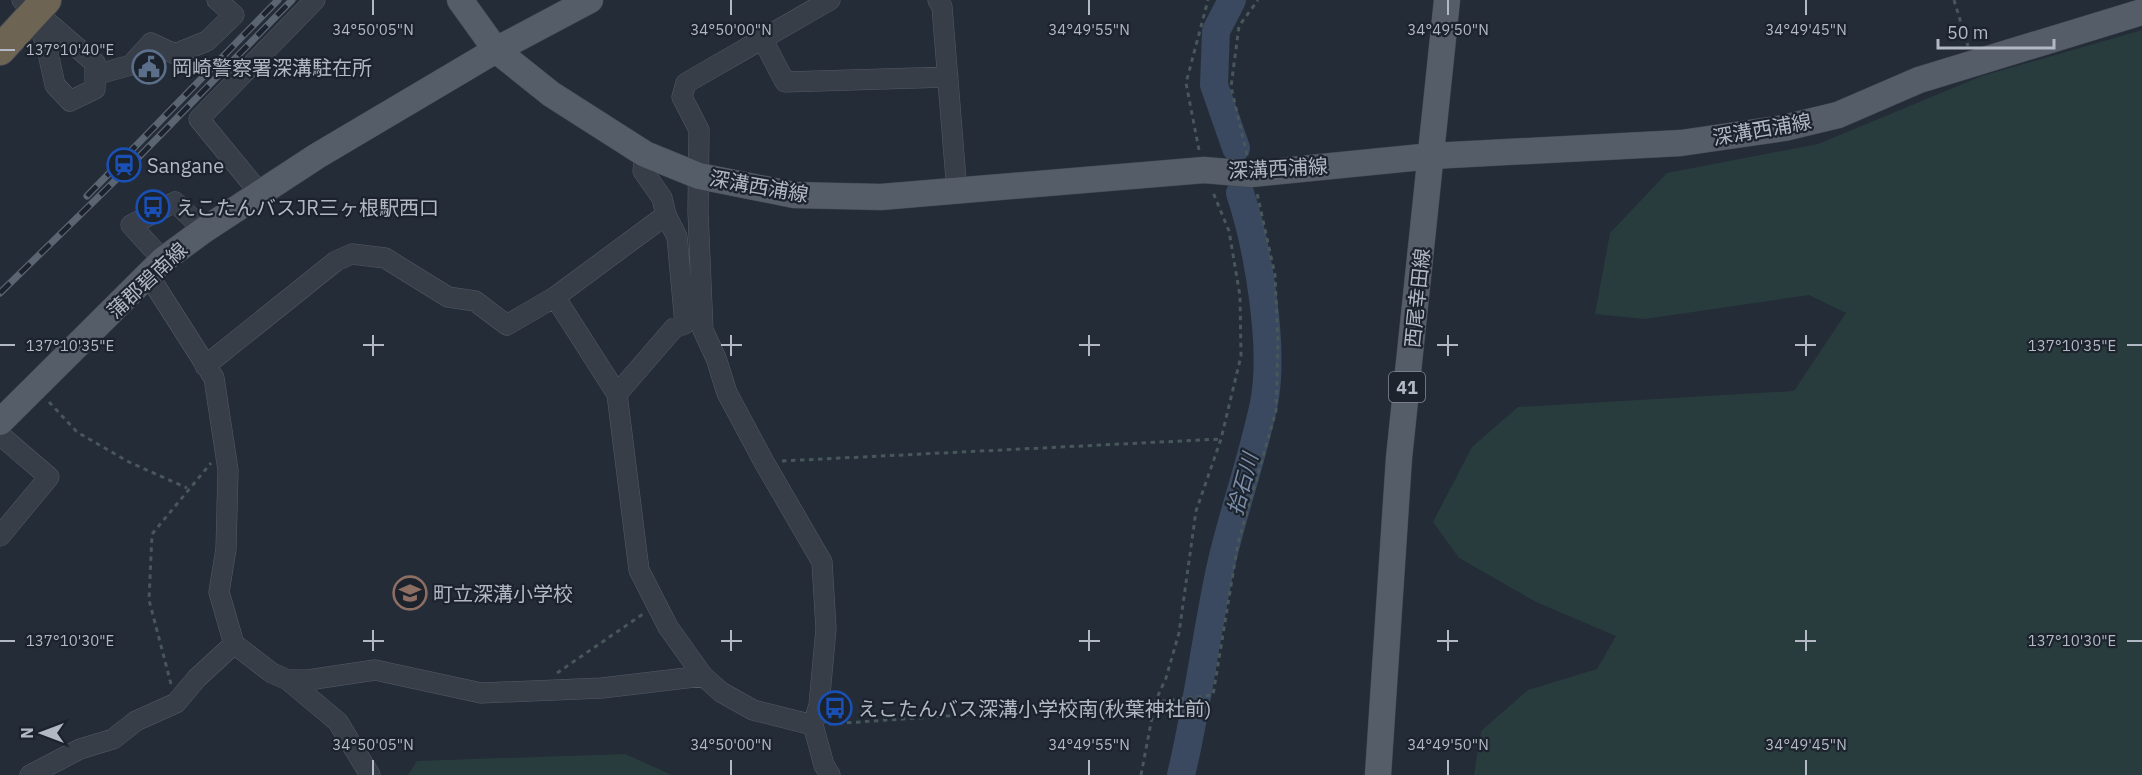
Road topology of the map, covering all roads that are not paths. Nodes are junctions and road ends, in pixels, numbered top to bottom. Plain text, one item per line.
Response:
1 (217, 0) edge
2 (315, 0) edge
3 (460, 0) edge
4 (590, 0) edge
5 (830, 0) edge
6 (939, 0) edge
7 (1447, 0) edge
8 (30, 3) edge
9 (2142, 12) edge
10 (0, 22) edge
11 (763, 40) junction
12 (0, 50) edge
13 (496, 50) junction
14 (95, 75) junction
15 (948, 77) junction
16 (645, 154) junction
17 (1432, 156) junction
18 (699, 176) junction
19 (259, 192) junction
20 (957, 192) junction
21 (666, 215) junction
22 (204, 230) junction
23 (156, 268) junction
24 (555, 297) junction
25 (694, 327) junction
26 (205, 366) junction
27 (617, 394) junction
28 (0, 422) edge
29 (0, 435) edge
30 (0, 536) edge
31 (234, 644) junction
32 (703, 676) junction
33 (288, 680) junction
34 (813, 725) junction
35 (30, 775) edge
36 (370, 775) edge
37 (830, 775) edge
38 (1378, 775) edge

1 - 14 street
2 - 19 street
3 - 13 main road, 深溝西浦線
4 - 13 main road, 蒲郡碧南線
5 - 11 street
6 - 15 street
7 - 17 main road, 西尾幸田線 / 41
8 - 10 highway
8 - 12 highway
8 - 14 street
8 - 14 street
9 - 17 main road, 深溝西浦線
11 - 15 street
11 - 18 street
13 - 16 main road, 深溝西浦線
13 - 19 main road, 蒲郡碧南線
15 - 20 street
16 - 18 main road, 深溝西浦線
16 - 21 street
17 - 20 main road, 深溝西浦線
17 - 38 main road, 西尾幸田線 / 41
18 - 20 main road, 深溝西浦線
18 - 25 street
19 - 22 main road, 蒲郡碧南線
21 - 24 street
21 - 25 street
22 - 23 main road, 蒲郡碧南線
22 - 23 street
23 - 26 street
23 - 28 main road, 蒲郡碧南線
24 - 26 street
24 - 27 street
25 - 27 street
25 - 34 street
26 - 31 street
27 - 32 street
29 - 30 street
31 - 33 street
31 - 35 street
32 - 33 street
32 - 34 street
33 - 36 street
34 - 37 street

